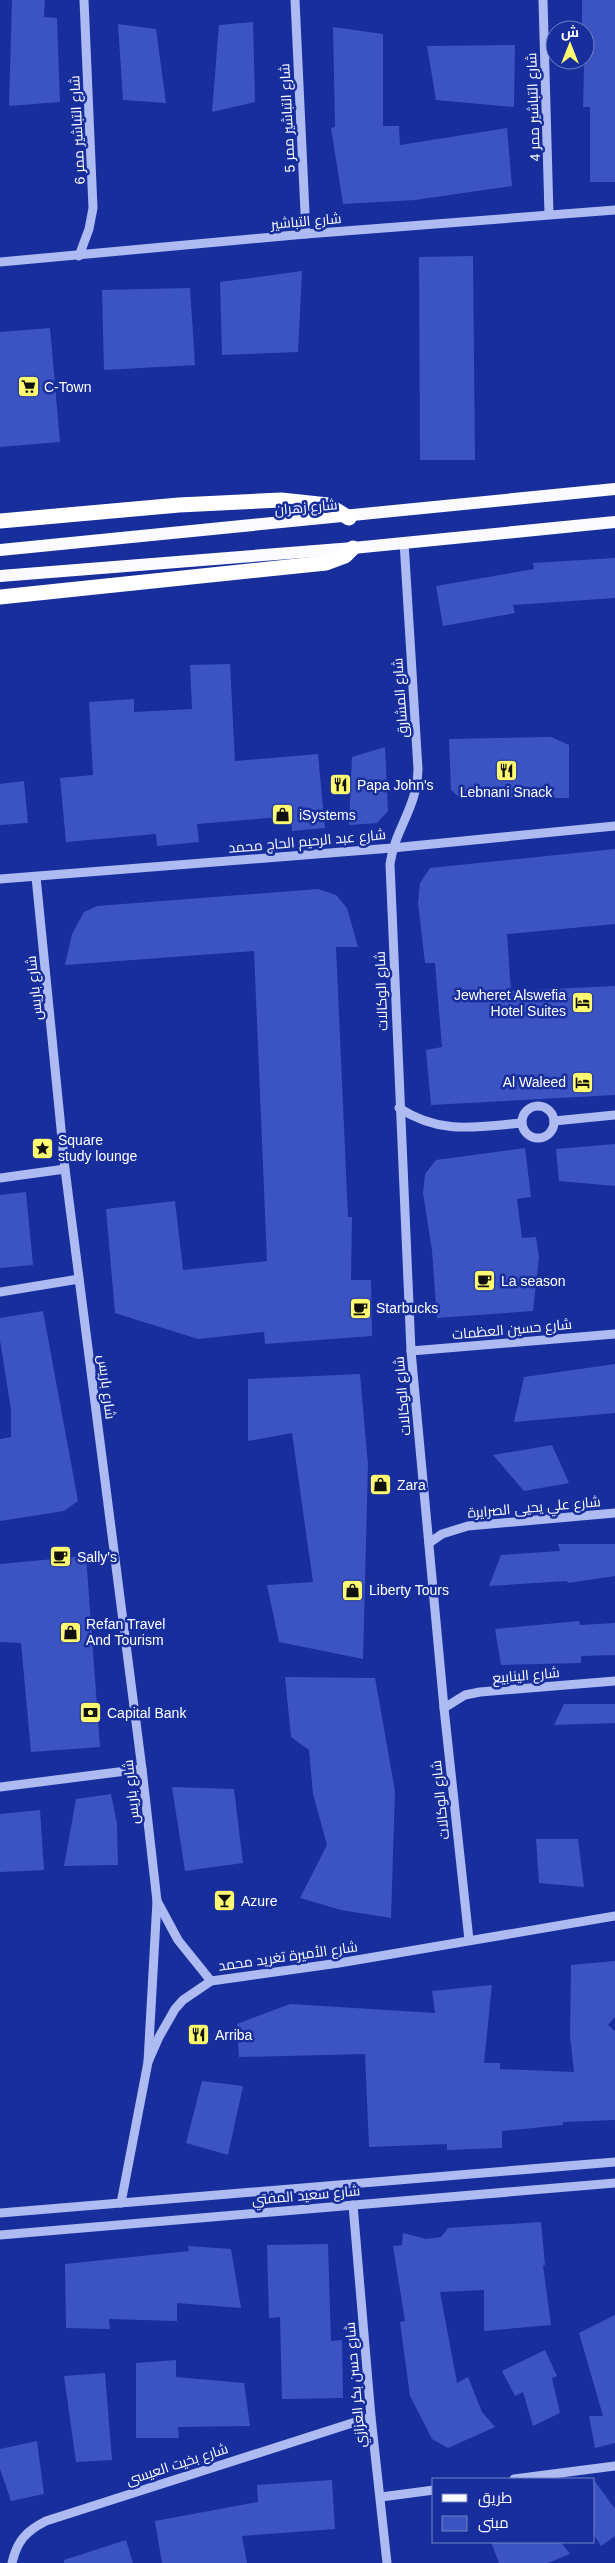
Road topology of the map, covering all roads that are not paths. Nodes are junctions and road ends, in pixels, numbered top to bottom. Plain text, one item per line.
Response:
1 (84, 0) edge
2 (295, 0) edge
3 (544, 0) edge
4 (615, 210) edge
5 (550, 214) junction
6 (306, 234) junction
7 (79, 256) junction
8 (0, 262) edge
9 (615, 490) edge
10 (348, 518) junction
11 (0, 521) edge
12 (615, 522) edge
13 (404, 542) junction
14 (353, 548) junction
15 (0, 550) edge
16 (0, 576) edge
17 (0, 597) edge
18 (615, 826) edge
19 (392, 848) junction
20 (36, 877) junction
21 (0, 879) edge
22 (399, 1108) junction
23 (615, 1115) edge
24 (554, 1121) junction
25 (522, 1123) junction
26 (65, 1168) junction
27 (0, 1178) edge
28 (79, 1279) junction
29 (0, 1292) edge
30 (615, 1334) edge
31 (411, 1351) junction
32 (615, 1513) edge
33 (429, 1543) junction
34 (615, 1681) edge
35 (444, 1708) junction
36 (142, 1770) junction
37 (0, 1787) edge
38 (157, 1901) junction
39 (615, 1916) edge
40 (469, 1940) junction
41 (211, 1981) junction
42 (148, 2062) junction
43 (615, 2162) edge
44 (615, 2183) edge
45 (120, 2203) junction
46 (353, 2205) junction
47 (0, 2213) edge
48 (0, 2235) edge
49 (371, 2417) junction
50 (615, 2466) edge
51 (522, 2478) edge
52 (432, 2490) edge
53 (381, 2497) junction
54 (12, 2563) edge
55 (387, 2563) edge

1 - 7 street, شارع التباشير ممر 6
2 - 6 street, شارع التباشير ممر 5
3 - 5 street, شارع التباشير ممر 4
4 - 5 street, شارع التباشير
5 - 6 street, شارع التباشير
6 - 7 street, شارع التباشير
7 - 8 street, شارع التباشير
9 - 10 main road, شارع زهران
10 - 11 highway
10 - 15 main road, شارع زهران
12 - 13 main road
13 - 14 main road
13 - 19 street, شارع المشارق
14 - 16 main road
14 - 17 highway
18 - 19 street, شارع عبد الرحيم الحاج محمد
19 - 20 street, شارع عبد الرحيم الحاج محمد
19 - 22 street, شارع الوكالات
20 - 21 street, شارع عبد الرحيم الحاج محمد
20 - 26 street, شارع باريس
22 - 25 street
22 - 31 street, شارع الوكالات
23 - 24 street
24 - 25 street
24 - 25 street
26 - 27 street
26 - 28 street, شارع باريس
28 - 29 street
28 - 36 street, شارع باريس
30 - 31 street, شارع حسين العظمات
31 - 33 street, شارع الوكالات
32 - 33 street, شارع علي يحيى الصرايرة
33 - 35 street, شارع الوكالات
34 - 35 street, شارع الينابيع
35 - 40 street, شارع الوكالات
36 - 37 street
36 - 38 street, شارع باريس
38 - 41 street, شارع باريس
38 - 42 street, شارع باريس
39 - 40 street, شارع الأميرة تغريد محمد
40 - 41 street, شارع الأميرة تغريد محمد
41 - 42 street, شارع الأميرة تغريد محمد
42 - 45 street, شارع الأميرة تغريد محمد
43 - 45 street, شارع سعيد المفتي
44 - 46 street, شارع سعيد المفتي
45 - 47 street, شارع سعيد المفتي
46 - 48 street, شارع سعيد المفتي
46 - 49 street, شارع حسن بكر العزازي
49 - 53 street, شارع حسن بكر العزازي
49 - 54 street, شارع بخيت العيسى
50 - 51 street
52 - 53 street
53 - 55 street, شارع حسن بكر العزازي

